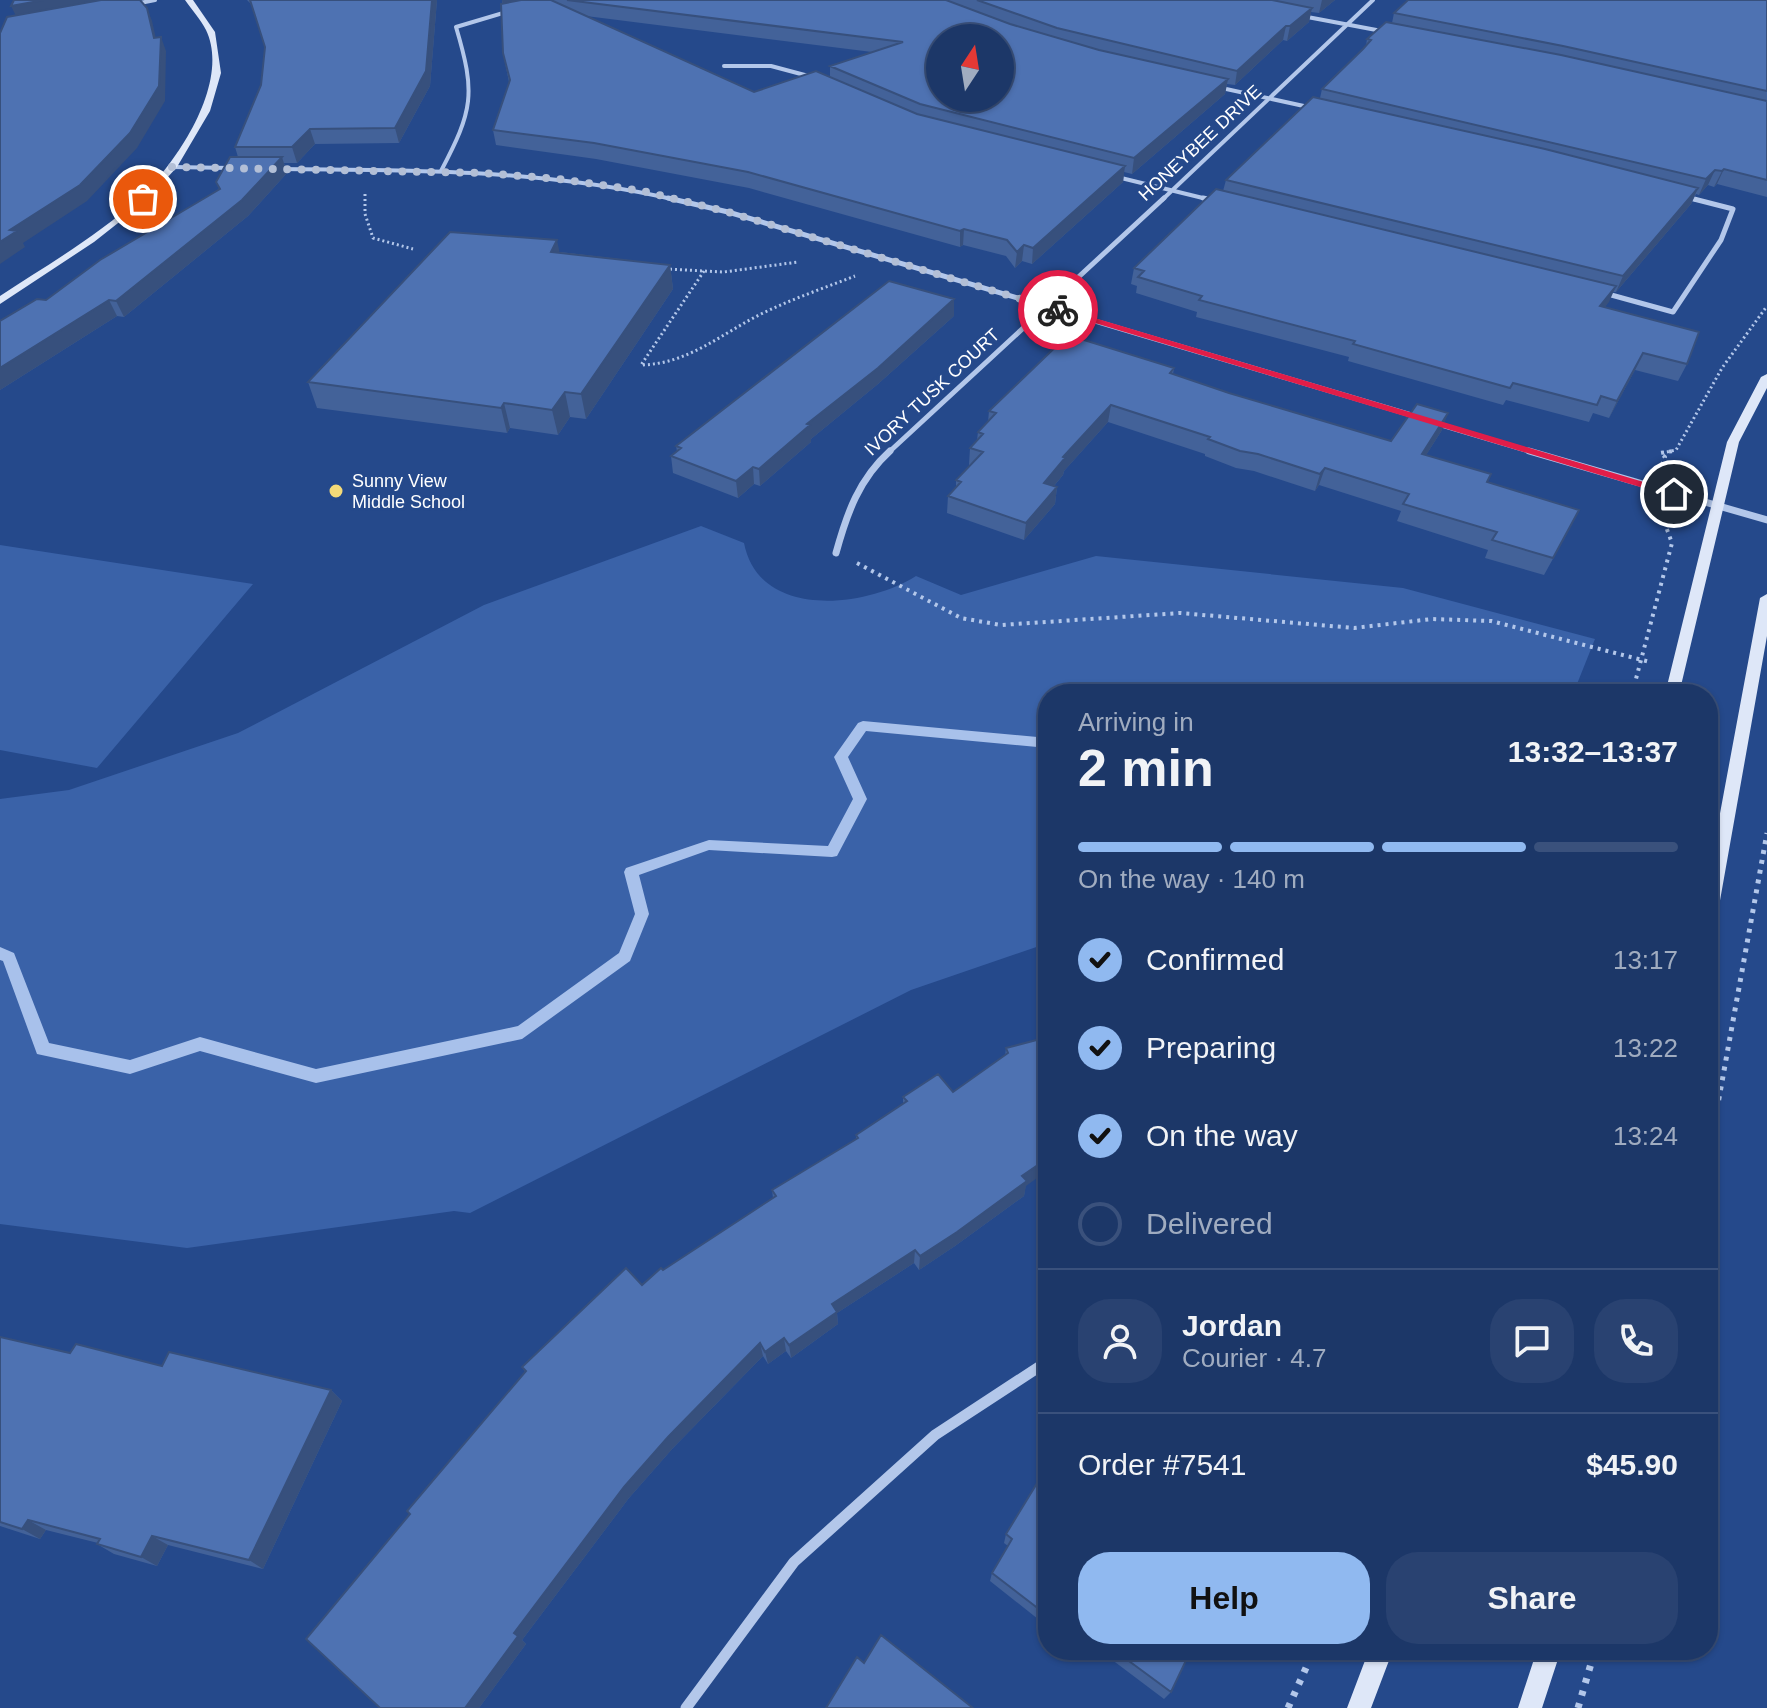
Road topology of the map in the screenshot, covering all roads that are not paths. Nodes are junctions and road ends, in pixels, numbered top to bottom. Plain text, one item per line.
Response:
1 (155, 0) edge
2 (189, 0) edge
3 (1373, 0) edge
4 (132, 4) edge
5 (519, 9) edge
6 (1288, 13) edge
7 (1349, 25) junction
8 (1391, 33) edge
9 (724, 66) dead end
10 (826, 83) edge
11 (1214, 87) edge
12 (1269, 98) junction
13 (1320, 110) edge
14 (172, 167) junction
15 (236, 168) edge
16 (267, 169) edge
17 (441, 171) junction
18 (1108, 175) edge
19 (1169, 191) junction
20 (1672, 193) edge
21 (1230, 204) edge
22 (1592, 289) edge
23 (0, 301) edge
24 (1045, 306) junction
25 (1767, 377) edge
26 (1716, 507) junction
27 (1767, 520) edge
28 (836, 553) road end
29 (1767, 598) edge
30 (1674, 684) edge
31 (1718, 868) edge
32 (1038, 1368) edge
33 (1377, 1660) edge
34 (1546, 1660) edge
35 (686, 1708) edge
36 (1359, 1708) edge
37 (1530, 1708) edge

1 - 4 street
2 - 14 main road
3 - 7 street, HONEYBEE DRIVE
5 - 17 street
6 - 7 street
7 - 8 street
7 - 12 street, HONEYBEE DRIVE
9 - 10 street
11 - 12 street
12 - 13 street
12 - 19 street, HONEYBEE DRIVE
14 - 15 street
14 - 23 main road
16 - 17 street
17 - 24 street
18 - 19 street
19 - 21 street
19 - 24 street, HONEYBEE DRIVE
20 - 22 street
24 - 26 street
24 - 28 street, IVORY TUSK COURT
25 - 26 main road
26 - 27 street
26 - 30 main road
29 - 31 main road
32 - 35 street
33 - 36 main road
34 - 37 main road

